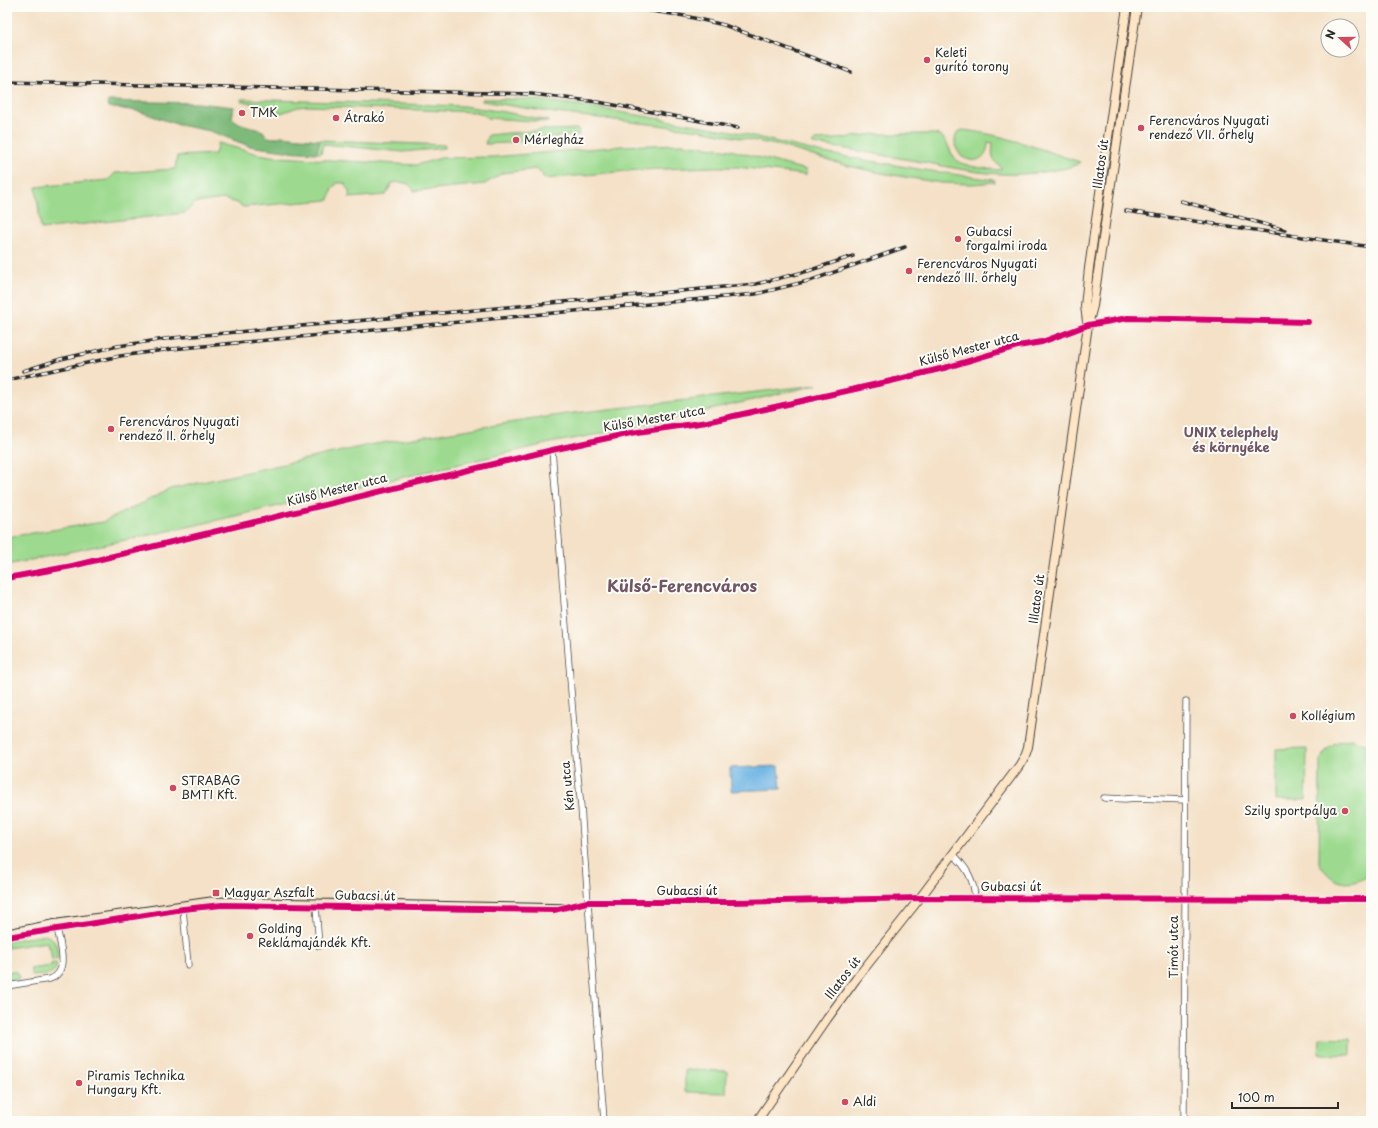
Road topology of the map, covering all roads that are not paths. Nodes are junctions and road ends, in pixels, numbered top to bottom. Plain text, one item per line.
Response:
1 (1127, 7) edge
2 (1137, 7) edge
3 (1308, 322) dead end
4 (1088, 325) junction
5 (552, 450) junction
6 (7, 578) edge
7 (1186, 701) dead end
8 (1104, 798) dead end
9 (1185, 800) junction
10 (953, 854) junction
11 (920, 898) junction
12 (975, 898) junction
13 (1185, 898) junction
14 (1371, 899) edge
15 (587, 902) junction
16 (316, 906) junction
17 (183, 909) junction
18 (57, 928) junction
19 (7, 936) edge
20 (319, 946) dead end
21 (188, 965) dead end
22 (7, 986) edge
23 (604, 1121) edge
24 (757, 1121) edge
25 (1184, 1121) edge

1 - 4 street, Illatos út
2 - 4 street, Illatos út
3 - 4 street, Külső Mester utca
4 - 5 street, Külső Mester utca
4 - 10 street, Illatos út
5 - 6 street, Külső Mester utca
5 - 15 street, Kén utca
7 - 9 street, Timót utca
8 - 9 street
9 - 13 street, Timót utca
10 - 11 street, Illatos út
10 - 12 street
11 - 12 street, Gubacsi út
11 - 15 street, Gubacsi út
11 - 24 street, Illatos út
12 - 13 street, Gubacsi út
13 - 14 street, Gubacsi út
13 - 25 street, Timót utca
15 - 16 street, Gubacsi út
15 - 23 street, Kén utca
16 - 17 street, Gubacsi út
16 - 20 street
17 - 18 street, Gubacsi út
17 - 21 street
18 - 19 street, Gubacsi út
18 - 22 street

